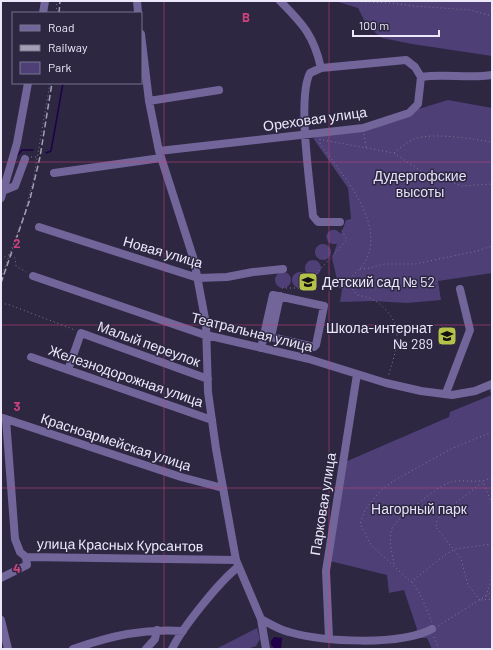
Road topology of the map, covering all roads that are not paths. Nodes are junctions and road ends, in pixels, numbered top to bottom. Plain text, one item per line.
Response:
1 (46, 1) edge
2 (137, 1) edge
3 (280, 1) edge
4 (43, 12) edge
5 (138, 12) edge
6 (142, 42) edge
7 (321, 68) junction
8 (492, 75) edge
9 (421, 77) junction
10 (28, 84) edge
11 (219, 90) dead end
12 (149, 101) junction
13 (306, 134) junction
14 (160, 154) junction
15 (28, 158) road end
16 (54, 173) dead end
17 (5, 190) junction
18 (1, 198) edge
19 (339, 224) road end
20 (39, 227) dead end
21 (282, 269) dead end
22 (33, 276) road end
23 (198, 278) junction
24 (460, 289) dead end
25 (280, 296) junction
26 (207, 336) junction
27 (261, 348) junction
28 (31, 357) dead end
29 (68, 370) junction
30 (357, 374) junction
31 (208, 379) junction
32 (492, 384) edge
33 (446, 394) junction
34 (4, 418) edge
35 (212, 420) junction
36 (223, 488) junction
37 (26, 557) junction
38 (237, 564) junction
39 (1, 578) edge
40 (261, 619) junction
41 (1, 620) edge
42 (432, 629) road end
43 (157, 630) junction
44 (184, 631) junction
45 (329, 638) junction
46 (378, 645) edge
47 (8, 649) edge
48 (73, 649) edge
49 (146, 649) edge
50 (172, 649) edge
51 (266, 649) edge

1 - 4 street
2 - 5 street
3 - 7 street
6 - 12 street
7 - 9 street
7 - 13 street
8 - 9 street
9 - 13 street, Ореховая улица
10 - 17 street
11 - 12 street
12 - 14 street
13 - 14 street, Ореховая улица
13 - 19 street
14 - 16 street, Ореховая улица
14 - 23 street
15 - 17 street
17 - 18 street
20 - 23 street, Новая улица
21 - 23 street, Новая улица
22 - 26 street, Театральная улица
23 - 26 street
24 - 33 street
25 - 25 street
25 - 27 street
26 - 27 street, Театральная улица
26 - 31 street
27 - 30 street, Театральная улица
28 - 29 street, Железнодорожная улица
29 - 31 street, Малый переулок
29 - 35 street, Железнодорожная улица
30 - 33 street, Театральная улица
30 - 45 street, Парковая улица
31 - 35 street
32 - 33 street, Театральная улица
34 - 36 street, Красноармейская улица
34 - 37 street, улица Красных Курсантов
35 - 36 street
36 - 38 street
37 - 38 street, улица Красных Курсантов
37 - 39 street
38 - 40 street
38 - 44 street
40 - 45 street
40 - 51 street
41 - 47 street
42 - 46 street
43 - 44 street
43 - 48 street
43 - 49 street
44 - 50 street
45 - 46 street

